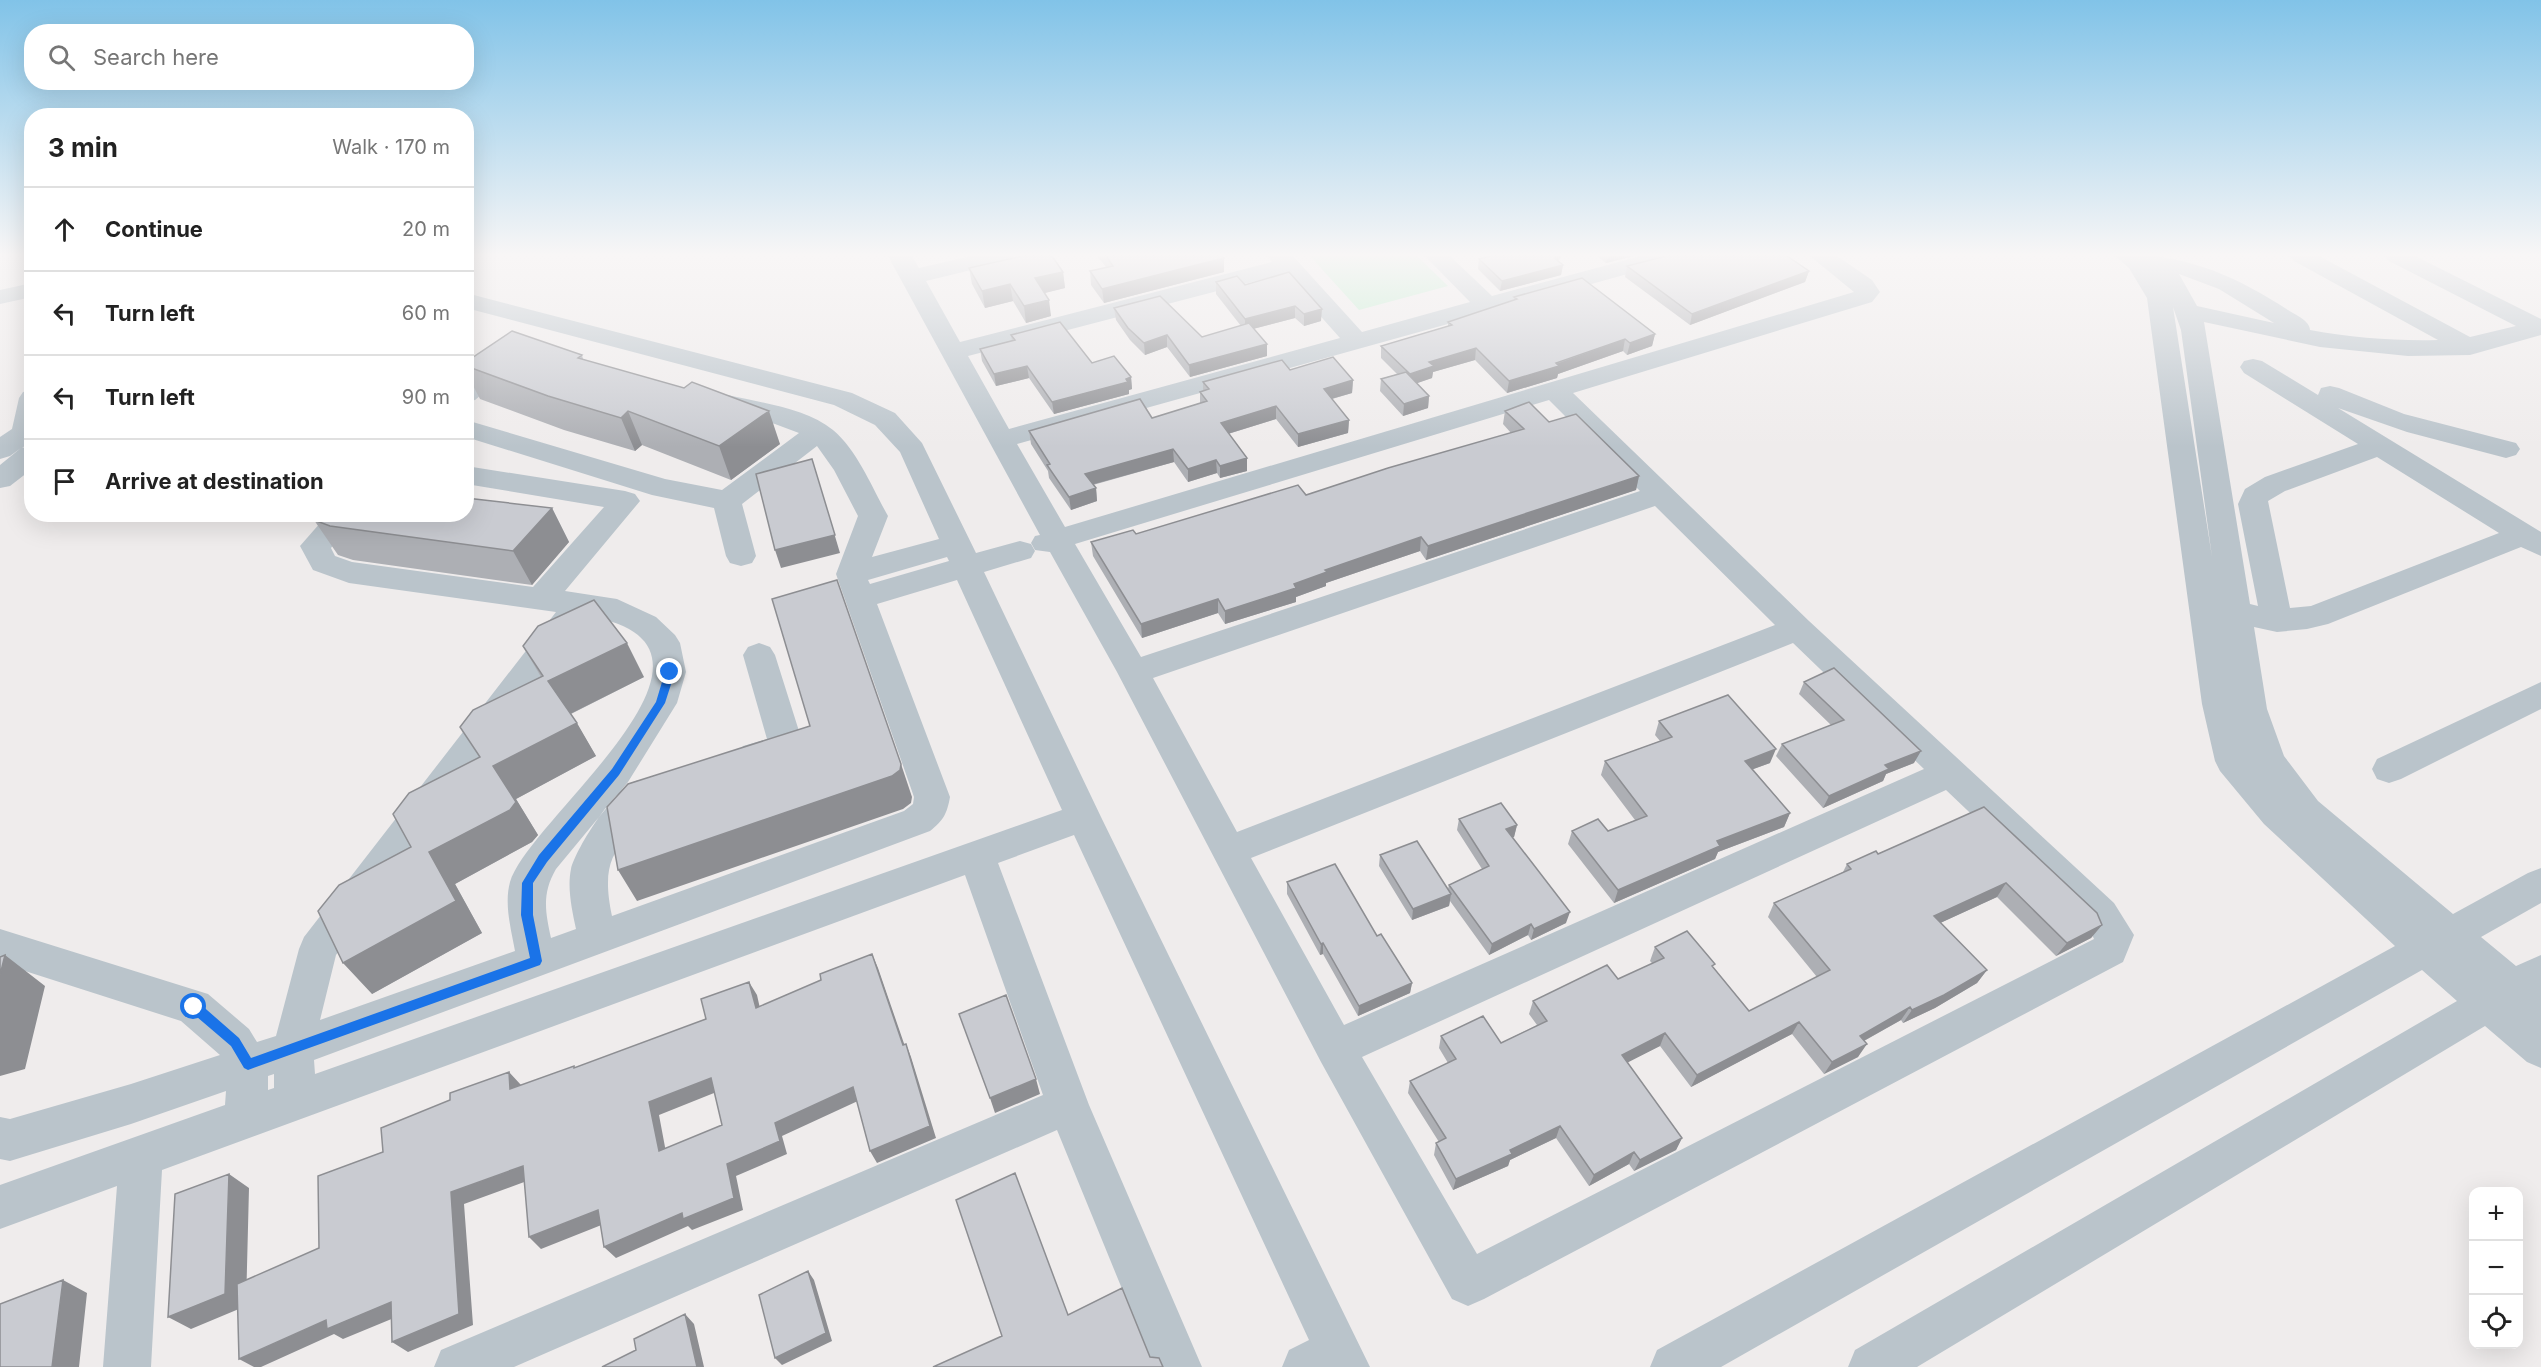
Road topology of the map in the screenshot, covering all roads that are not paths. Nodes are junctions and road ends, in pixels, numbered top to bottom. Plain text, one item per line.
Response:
1 (541, 320) edge
2 (934, 320) edge
3 (1068, 320) edge
4 (1337, 320) edge
5 (1436, 320) edge
6 (1787, 320) edge
7 (2162, 320) edge
8 (2190, 320) edge
9 (2226, 320) edge
10 (2286, 320) edge
11 (2420, 320) edge
12 (2524, 320) edge
13 (2244, 324) junction
14 (2540, 328) edge
15 (2316, 339) junction
16 (2506, 340) junction
17 (1356, 341) junction
18 (2470, 347) junction
19 (534, 350) edge
20 (952, 352) junction
21 (2541, 354) edge
22 (2253, 367) dead end
23 (474, 387) edge
24 (1554, 390) junction
25 (702, 396) edge
26 (474, 430) edge
27 (818, 432) junction
28 (24, 434) edge
29 (1000, 440) junction
30 (2380, 446) junction
31 (0, 450) edge
32 (2506, 450) dead end
33 (24, 460) edge
34 (474, 476) edge
35 (0, 479) edge
36 (1660, 494) junction
37 (727, 501) junction
38 (338, 522) edge
39 (2532, 540) edge
40 (1042, 544) junction
41 (741, 556) dead end
42 (962, 556) junction
43 (855, 586) junction
44 (542, 597) junction
45 (579, 604) junction
46 (2236, 613) junction
47 (2277, 621) junction
48 (1798, 629) junction
49 (759, 655) dead end
50 (1133, 672) junction
51 (2541, 694) edge
52 (722, 766) edge
53 (2389, 769) dead end
54 (1951, 772) junction
55 (644, 780) junction
56 (1083, 817) junction
57 (1228, 850) junction
58 (977, 856) junction
59 (2541, 884) edge
60 (597, 938) junction
61 (2437, 942) junction
62 (0, 946) edge
63 (536, 961) junction
64 (2521, 994) edge
65 (293, 1049) junction
66 (1335, 1049) junction
67 (2541, 1049) edge
68 (248, 1064) junction
69 (296, 1100) junction
70 (1068, 1105) junction
71 (246, 1118) junction
72 (0, 1138) edge
73 (141, 1156) junction
74 (0, 1207) edge
75 (1330, 1361) edge
76 (127, 1367) edge
77 (458, 1367) edge
78 (1178, 1367) edge
79 (1674, 1367) edge
80 (1872, 1367) edge

1 - 42 street
2 - 20 street
3 - 20 street
4 - 17 street
5 - 17 street
6 - 24 street
7 - 61 street
8 - 46 street
9 - 13 street
10 - 15 street
11 - 18 street
12 - 14 street
13 - 15 street
13 - 32 street
14 - 16 street
15 - 18 street
16 - 18 street
16 - 21 street
17 - 29 street
19 - 23 street
20 - 29 street
22 - 30 street
24 - 36 street
24 - 40 street
25 - 27 street
26 - 37 street
27 - 37 street
27 - 43 street
28 - 31 street
29 - 40 street
30 - 39 street
30 - 47 street
33 - 35 street
34 - 44 street
36 - 48 street
36 - 50 street
37 - 41 street
38 - 44 street
39 - 47 street
40 - 42 street
40 - 50 street
42 - 43 street
42 - 56 street
43 - 60 street
44 - 45 street
45 - 55 street
45 - 65 street
46 - 47 street
46 - 61 street
48 - 54 street
48 - 57 street
49 - 52 street
50 - 57 street
51 - 53 street
54 - 66 street
54 - 66 street
55 - 60 street
55 - 63 street
56 - 58 street
56 - 75 street
57 - 66 street
58 - 69 street
58 - 70 street
59 - 61 street
60 - 63 street
61 - 64 street
61 - 79 street
62 - 68 street
63 - 65 street
64 - 67 street
64 - 80 street
65 - 68 street
65 - 69 street
68 - 71 street
68 - 72 street
69 - 71 street
70 - 77 street
70 - 78 street
71 - 73 street
73 - 74 street
73 - 76 street

